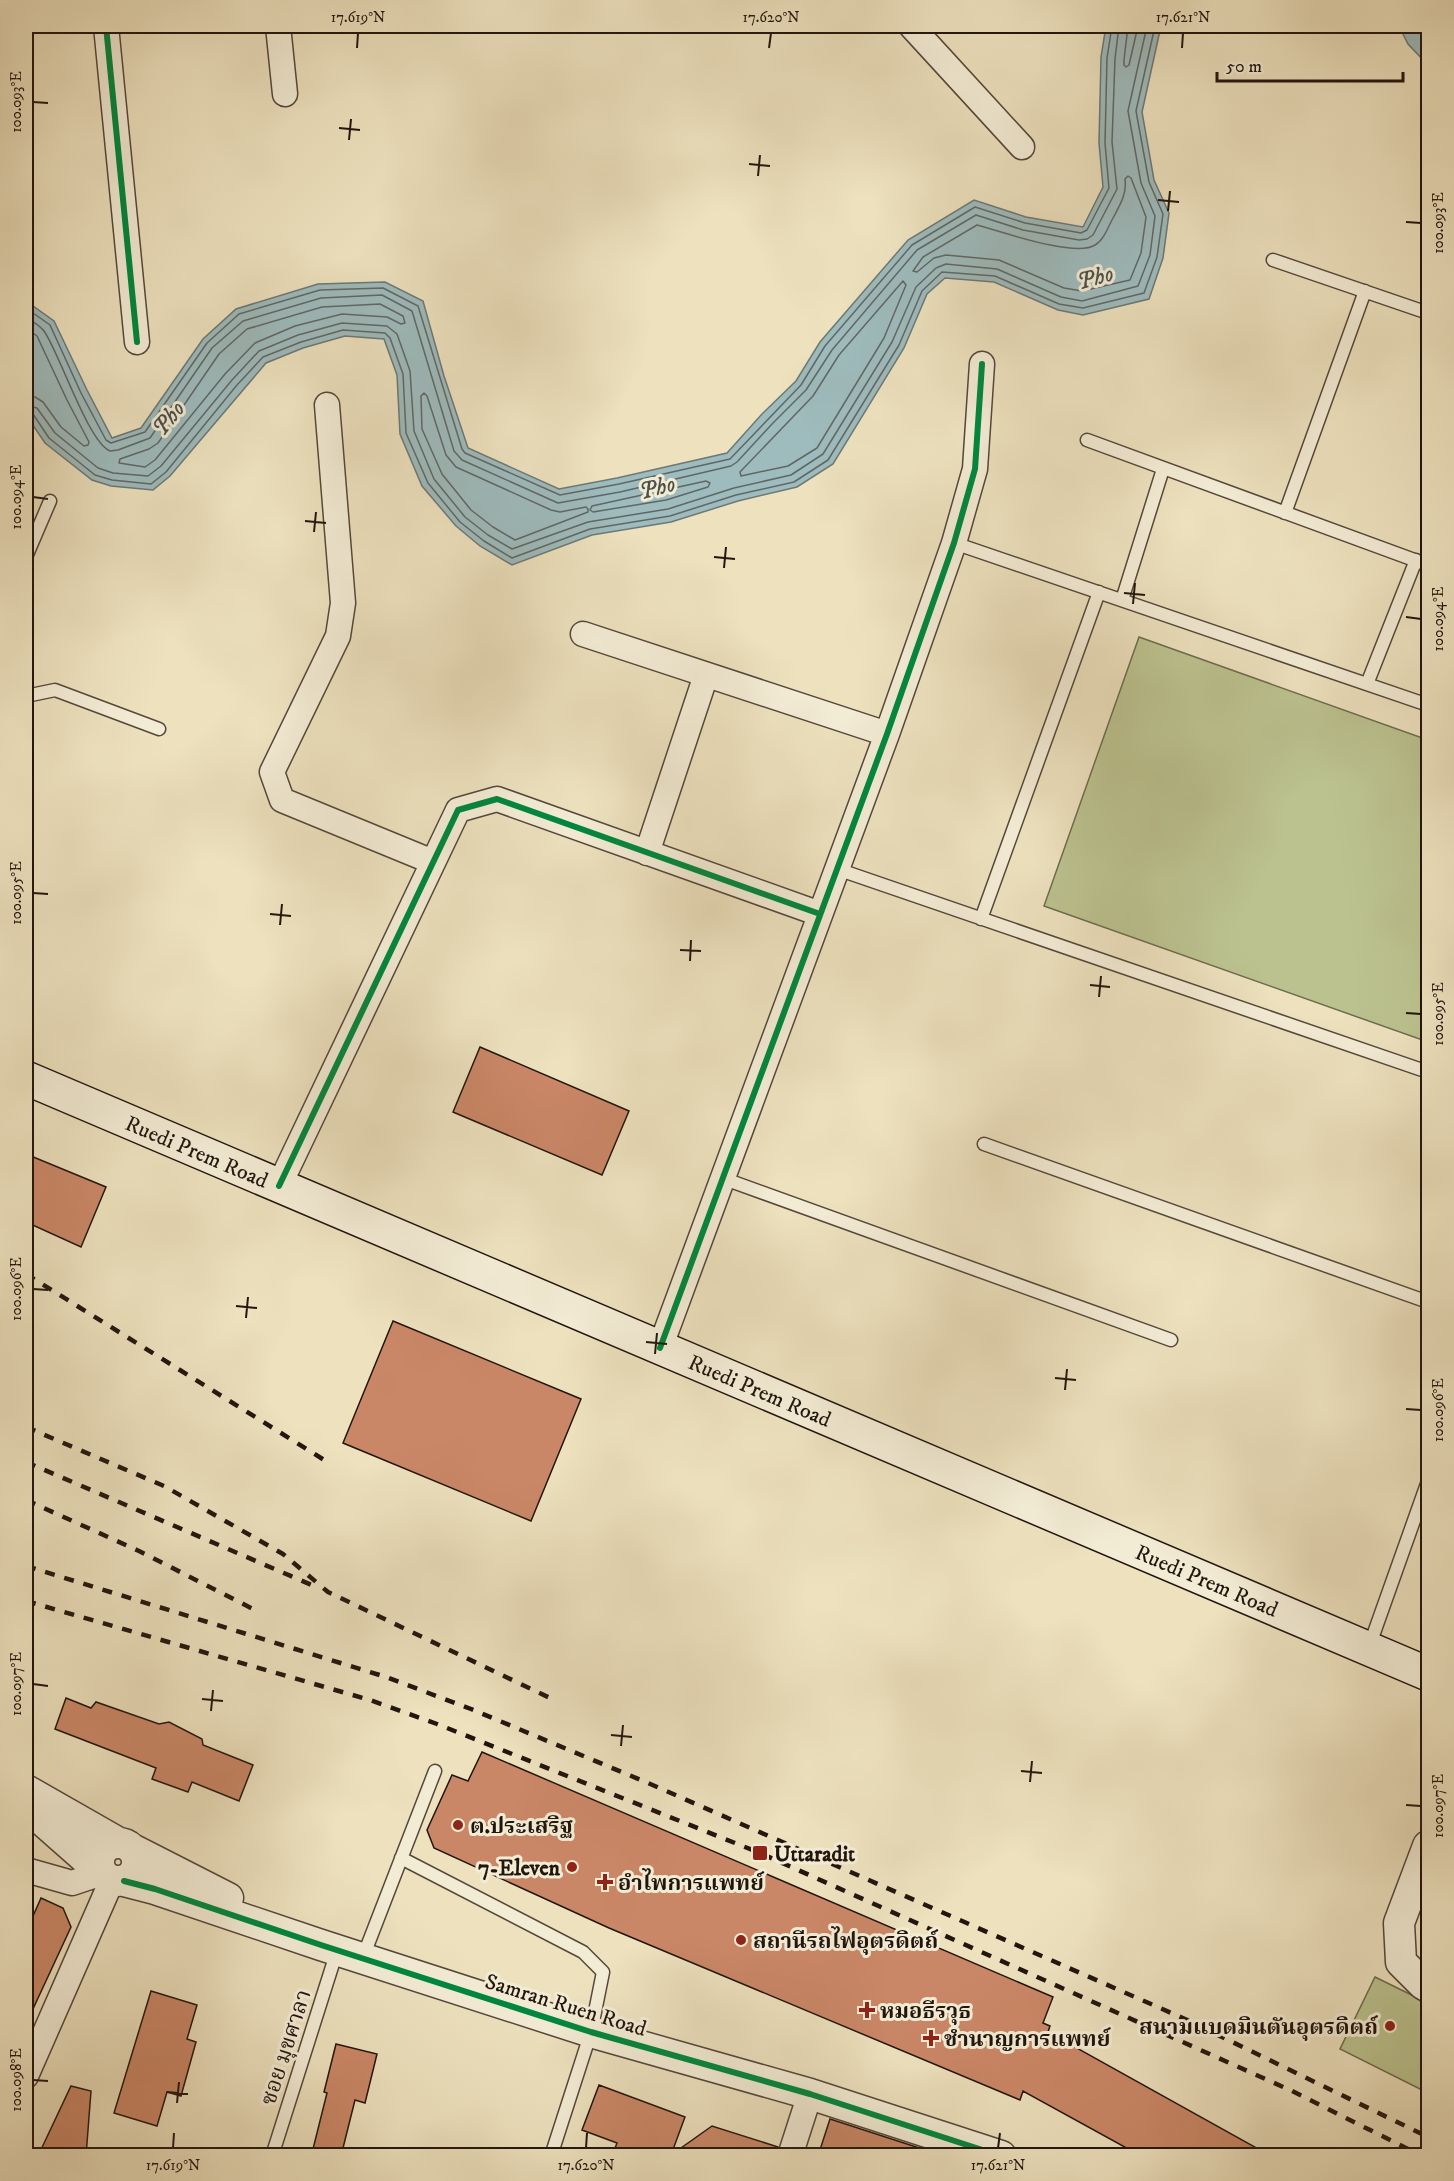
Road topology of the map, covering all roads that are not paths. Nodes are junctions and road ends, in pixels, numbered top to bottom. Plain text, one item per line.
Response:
1 (106, 26) edge
2 (278, 26) edge
3 (911, 26) edge
4 (285, 94) dead end
5 (1022, 147) dead end
6 (1273, 260) dead end
7 (1365, 291) junction
8 (1428, 313) edge
9 (137, 342) dead end
10 (982, 364) dead end
11 (327, 405) dead end
12 (1087, 440) dead end
13 (1163, 469) junction
14 (50, 501) dead end
15 (1285, 513) junction
16 (954, 543) junction
17 (26, 557) edge
18 (1416, 560) junction
19 (1428, 565) edge
20 (1099, 592) junction
21 (1122, 600) junction
22 (583, 634) dead end
23 (706, 675) junction
24 (1367, 684) junction
25 (26, 696) edge
26 (1428, 705) edge
27 (159, 729) dead end
28 (887, 734) junction
29 (647, 853) junction
30 (433, 862) junction
31 (837, 869) junction
32 (820, 914) junction
33 (981, 919) junction
34 (1428, 1072) edge
35 (26, 1078) edge
36 (984, 1144) dead end
37 (722, 1178) junction
38 (279, 1186) junction
39 (1428, 1302) edge
40 (1171, 1340) dead end
41 (660, 1347) junction
42 (1428, 1481) edge
43 (1369, 1648) junction
44 (1428, 1674) edge
45 (435, 1771) dead end
46 (26, 1790) edge
47 (26, 1806) edge
48 (125, 1846) junction
49 (1428, 1846) edge
50 (402, 1857) junction
51 (26, 1870) edge
52 (113, 1878) junction
53 (72, 1883) junction
54 (96, 1917) junction
55 (340, 1952) junction
56 (1428, 1987) edge
57 (591, 2032) junction
58 (26, 2076) edge
59 (810, 2094) junction
60 (272, 2156) edge
61 (551, 2156) edge
62 (790, 2156) edge
63 (1000, 2156) edge

1 - 9 street
2 - 4 street
3 - 5 street
6 - 7 lane
7 - 8 lane
7 - 15 lane
10 - 16 street
11 - 30 street
12 - 13 lane
13 - 15 lane
13 - 21 lane
14 - 17 lane
15 - 18 lane
16 - 20 lane
16 - 28 street
18 - 19 lane
18 - 24 lane
20 - 21 lane
20 - 33 lane
21 - 24 lane
22 - 23 street
23 - 28 street
23 - 29 street
24 - 26 lane
25 - 27 lane
28 - 31 street
29 - 30 street
29 - 32 street
30 - 38 street
31 - 32 street
31 - 33 lane
32 - 37 street
33 - 34 lane
35 - 38 main road, Ruedi Prem Road
36 - 39 lane
37 - 40 lane
37 - 41 street
38 - 41 main road, Ruedi Prem Road
41 - 43 main road, Ruedi Prem Road
42 - 43 lane
43 - 44 main road, Ruedi Prem Road
45 - 50 lane, ซอย มุขศาลา
46 - 48 street, Samran Ruen Road
47 - 52 street
48 - 52 street
48 - 55 street, Samran Ruen Road
49 - 56 street
50 - 55 lane, ซอย มุขศาลา
50 - 57 lane
51 - 53 street
52 - 53 street
52 - 54 street
52 - 55 street, Samran Ruen Road
53 - 54 street
54 - 58 street
55 - 57 street, Samran Ruen Road
55 - 60 lane, ซอย มุขศาลา
57 - 59 street, Samran Ruen Road
57 - 61 lane
59 - 62 street
59 - 63 street, Samran Ruen Road

